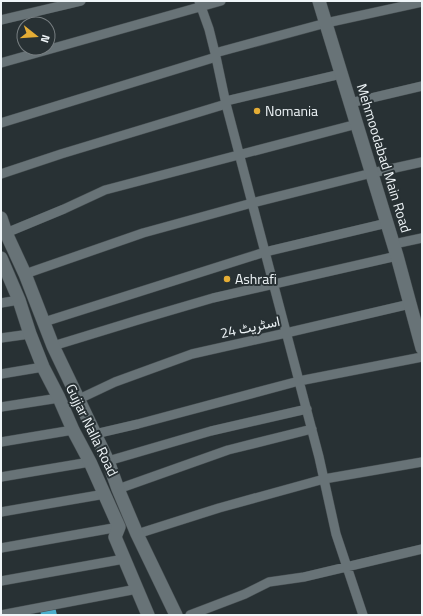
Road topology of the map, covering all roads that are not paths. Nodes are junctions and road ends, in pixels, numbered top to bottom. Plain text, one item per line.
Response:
1 (81, 1) edge
2 (221, 1) edge
3 (319, 1) edge
4 (422, 2) edge
5 (200, 4) edge
6 (1, 20) edge
7 (326, 23) junction
8 (216, 55) junction
9 (1, 63) edge
10 (341, 74) junction
11 (422, 86) edge
12 (226, 103) junction
13 (350, 103) junction
14 (1, 123) edge
15 (357, 124) junction
16 (240, 154) junction
17 (422, 162) edge
18 (372, 173) junction
19 (1, 174) edge
20 (252, 203) junction
21 (1, 218) edge
22 (387, 223) junction
23 (6, 233) junction
24 (422, 238) edge
25 (395, 250) junction
26 (265, 252) junction
27 (2, 263) edge
28 (25, 274) junction
29 (273, 284) junction
30 (19, 300) junction
31 (1, 303) edge
32 (410, 304) junction
33 (418, 319) edge
34 (44, 322) junction
35 (286, 333) junction
36 (30, 334) junction
37 (1, 338) edge
38 (53, 346) junction
39 (422, 348) edge
40 (422, 357) edge
41 (43, 367) junction
42 (1, 374) edge
43 (299, 381) junction
44 (59, 398) junction
45 (78, 399) junction
46 (1, 407) edge
47 (306, 409) junction
48 (312, 429) junction
49 (73, 430) junction
50 (95, 434) junction
51 (1, 442) edge
52 (108, 461) junction
53 (90, 462) junction
54 (422, 462) edge
55 (1, 477) edge
56 (324, 479) junction
57 (118, 489) junction
58 (105, 494) junction
59 (1, 512) edge
60 (119, 527) junction
61 (137, 534) junction
62 (1, 548) edge
63 (422, 549) edge
64 (124, 559) junction
65 (347, 567) junction
66 (1, 581) edge
67 (137, 589) junction
68 (1, 615) edge
69 (148, 615) edge
70 (176, 615) edge
71 (190, 615) edge
72 (363, 615) edge

1 - 6 street
2 - 5 street
3 - 7 street, Mehmoodabad Main Road
4 - 7 street
5 - 8 street
5 - 9 street
7 - 8 street
7 - 10 street, Mehmoodabad Main Road
8 - 12 street
8 - 14 street
10 - 12 street
10 - 13 street, Mehmoodabad Main Road
11 - 13 street
12 - 16 street
12 - 19 street
13 - 15 street, Mehmoodabad Main Road
15 - 16 street
15 - 18 street, Mehmoodabad Main Road
16 - 20 street
16 - 23 street
17 - 18 street
18 - 20 street
18 - 22 street, Mehmoodabad Main Road
20 - 26 street
20 - 28 street
21 - 23 street
22 - 25 street, Mehmoodabad Main Road
22 - 26 street
23 - 28 street
24 - 25 street
25 - 29 street
25 - 32 street, Mehmoodabad Main Road
26 - 29 street
26 - 34 street
27 - 30 street, Gujjar Nalla Road
28 - 34 street
29 - 35 street
29 - 38 street
30 - 31 street
30 - 36 street, Gujjar Nalla Road
32 - 33 street, Mehmoodabad Main Road
32 - 35 street, اسٹریٹ 24
33 - 39 street, Mehmoodabad Main Road
34 - 38 street
35 - 43 street
35 - 45 street, اسٹریٹ 24
36 - 37 street
36 - 41 street, Gujjar Nalla Road
38 - 45 street
40 - 43 street
41 - 42 street
41 - 44 street, Gujjar Nalla Road
43 - 47 street
43 - 50 street
44 - 46 street
44 - 49 street, Gujjar Nalla Road
45 - 50 street
47 - 48 street
47 - 52 street
48 - 56 street
48 - 57 street
49 - 51 street
49 - 53 street, Gujjar Nalla Road
50 - 52 street
52 - 57 street
53 - 55 street
53 - 58 street, Gujjar Nalla Road
54 - 56 street
56 - 61 street
56 - 65 street
57 - 61 street
58 - 59 street
58 - 60 street, Gujjar Nalla Road
60 - 62 street
60 - 64 street, Gujjar Nalla Road
61 - 70 street
63 - 65 street
64 - 66 street
64 - 67 street, Gujjar Nalla Road
65 - 71 street
65 - 72 street
67 - 68 street
67 - 69 street, Gujjar Nalla Road

